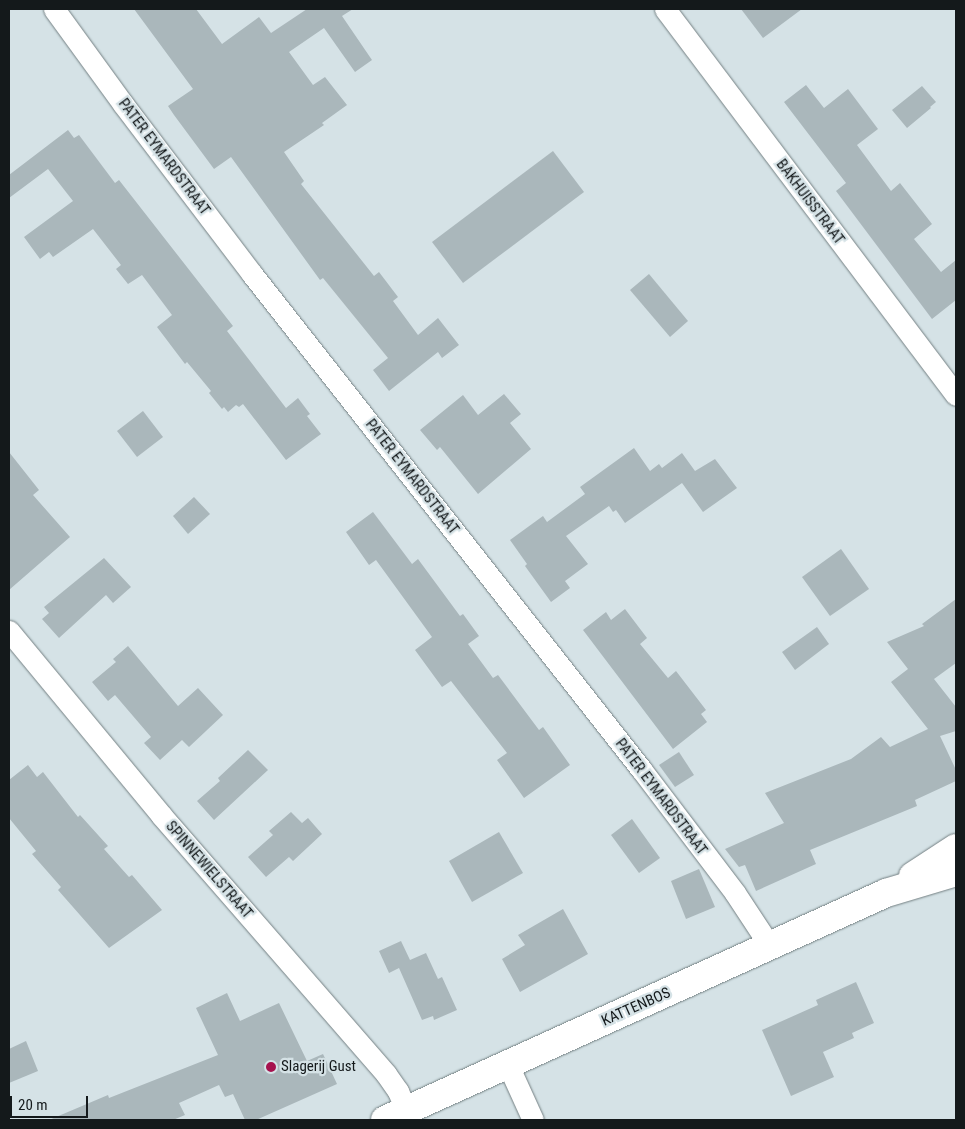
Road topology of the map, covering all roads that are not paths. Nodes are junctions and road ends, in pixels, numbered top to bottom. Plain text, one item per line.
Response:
1 (54, 9) edge
2 (666, 9) edge
3 (956, 395) edge
4 (9, 631) edge
5 (956, 848) edge
6 (956, 872) edge
7 (886, 893) junction
8 (770, 946) junction
9 (508, 1065) junction
10 (395, 1115) edge
11 (532, 1120) edge

1 - 8 street, PATER EYMARDSTRAAT
2 - 3 street, BAKHUISSTRAAT
4 - 10 street, SPINNEWIELSTRAAT
5 - 7 main road, KATTENBOS
6 - 7 main road, KATTENBOS
7 - 8 main road, KATTENBOS
8 - 9 main road, KATTENBOS
9 - 10 main road, KATTENBOS
9 - 11 street

